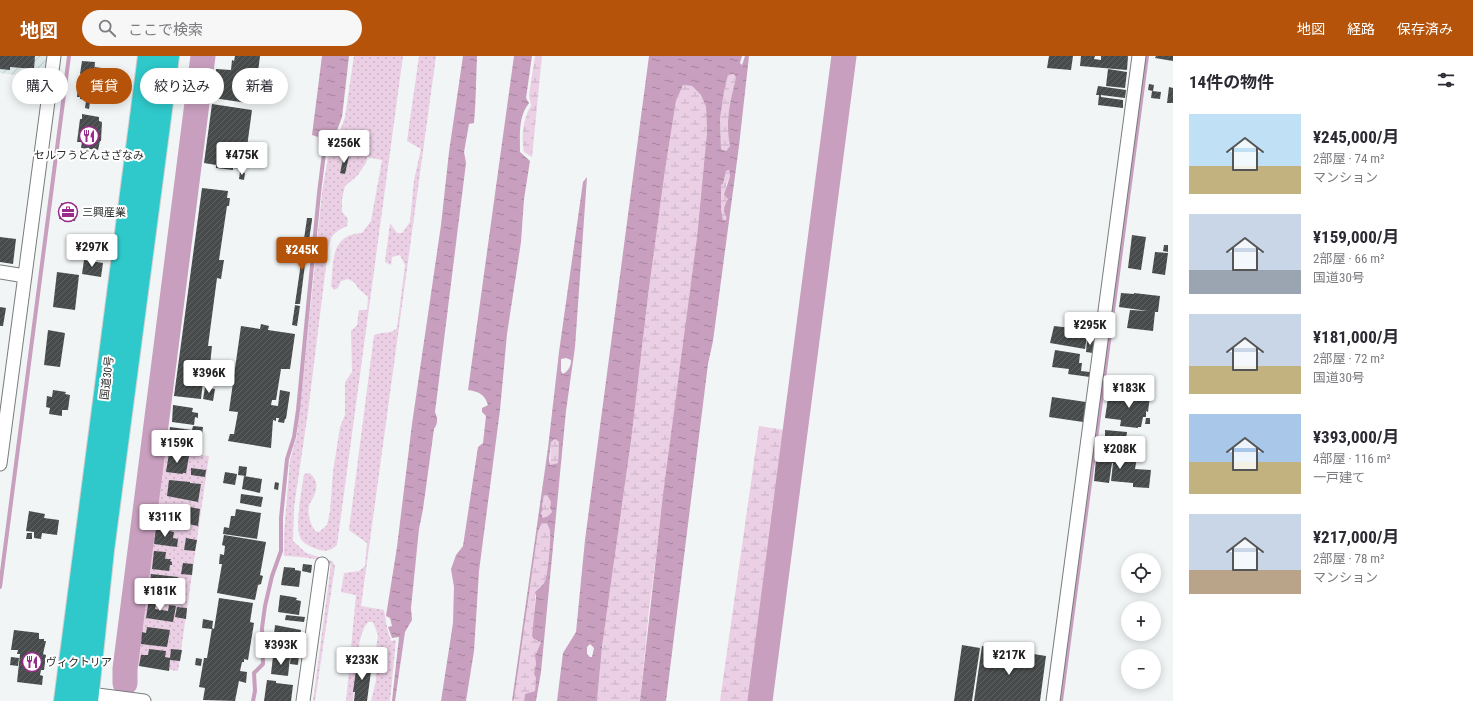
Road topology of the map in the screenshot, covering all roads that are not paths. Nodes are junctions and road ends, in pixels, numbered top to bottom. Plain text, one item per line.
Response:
1 (54, 56) edge
2 (149, 56) edge
3 (168, 56) edge
4 (1139, 56) edge
5 (0, 272) edge
6 (25, 276) junction
7 (0, 464) edge
8 (322, 564) dead end
9 (66, 696) edge
10 (87, 698) edge
11 (138, 700) edge
12 (303, 701) edge
13 (1053, 701) edge

1 - 6 street
2 - 9 highway, 国道30号
3 - 10 highway, 国道30号
4 - 13 street
5 - 6 street
6 - 7 street
8 - 12 street
9 - 10 street
10 - 11 street

